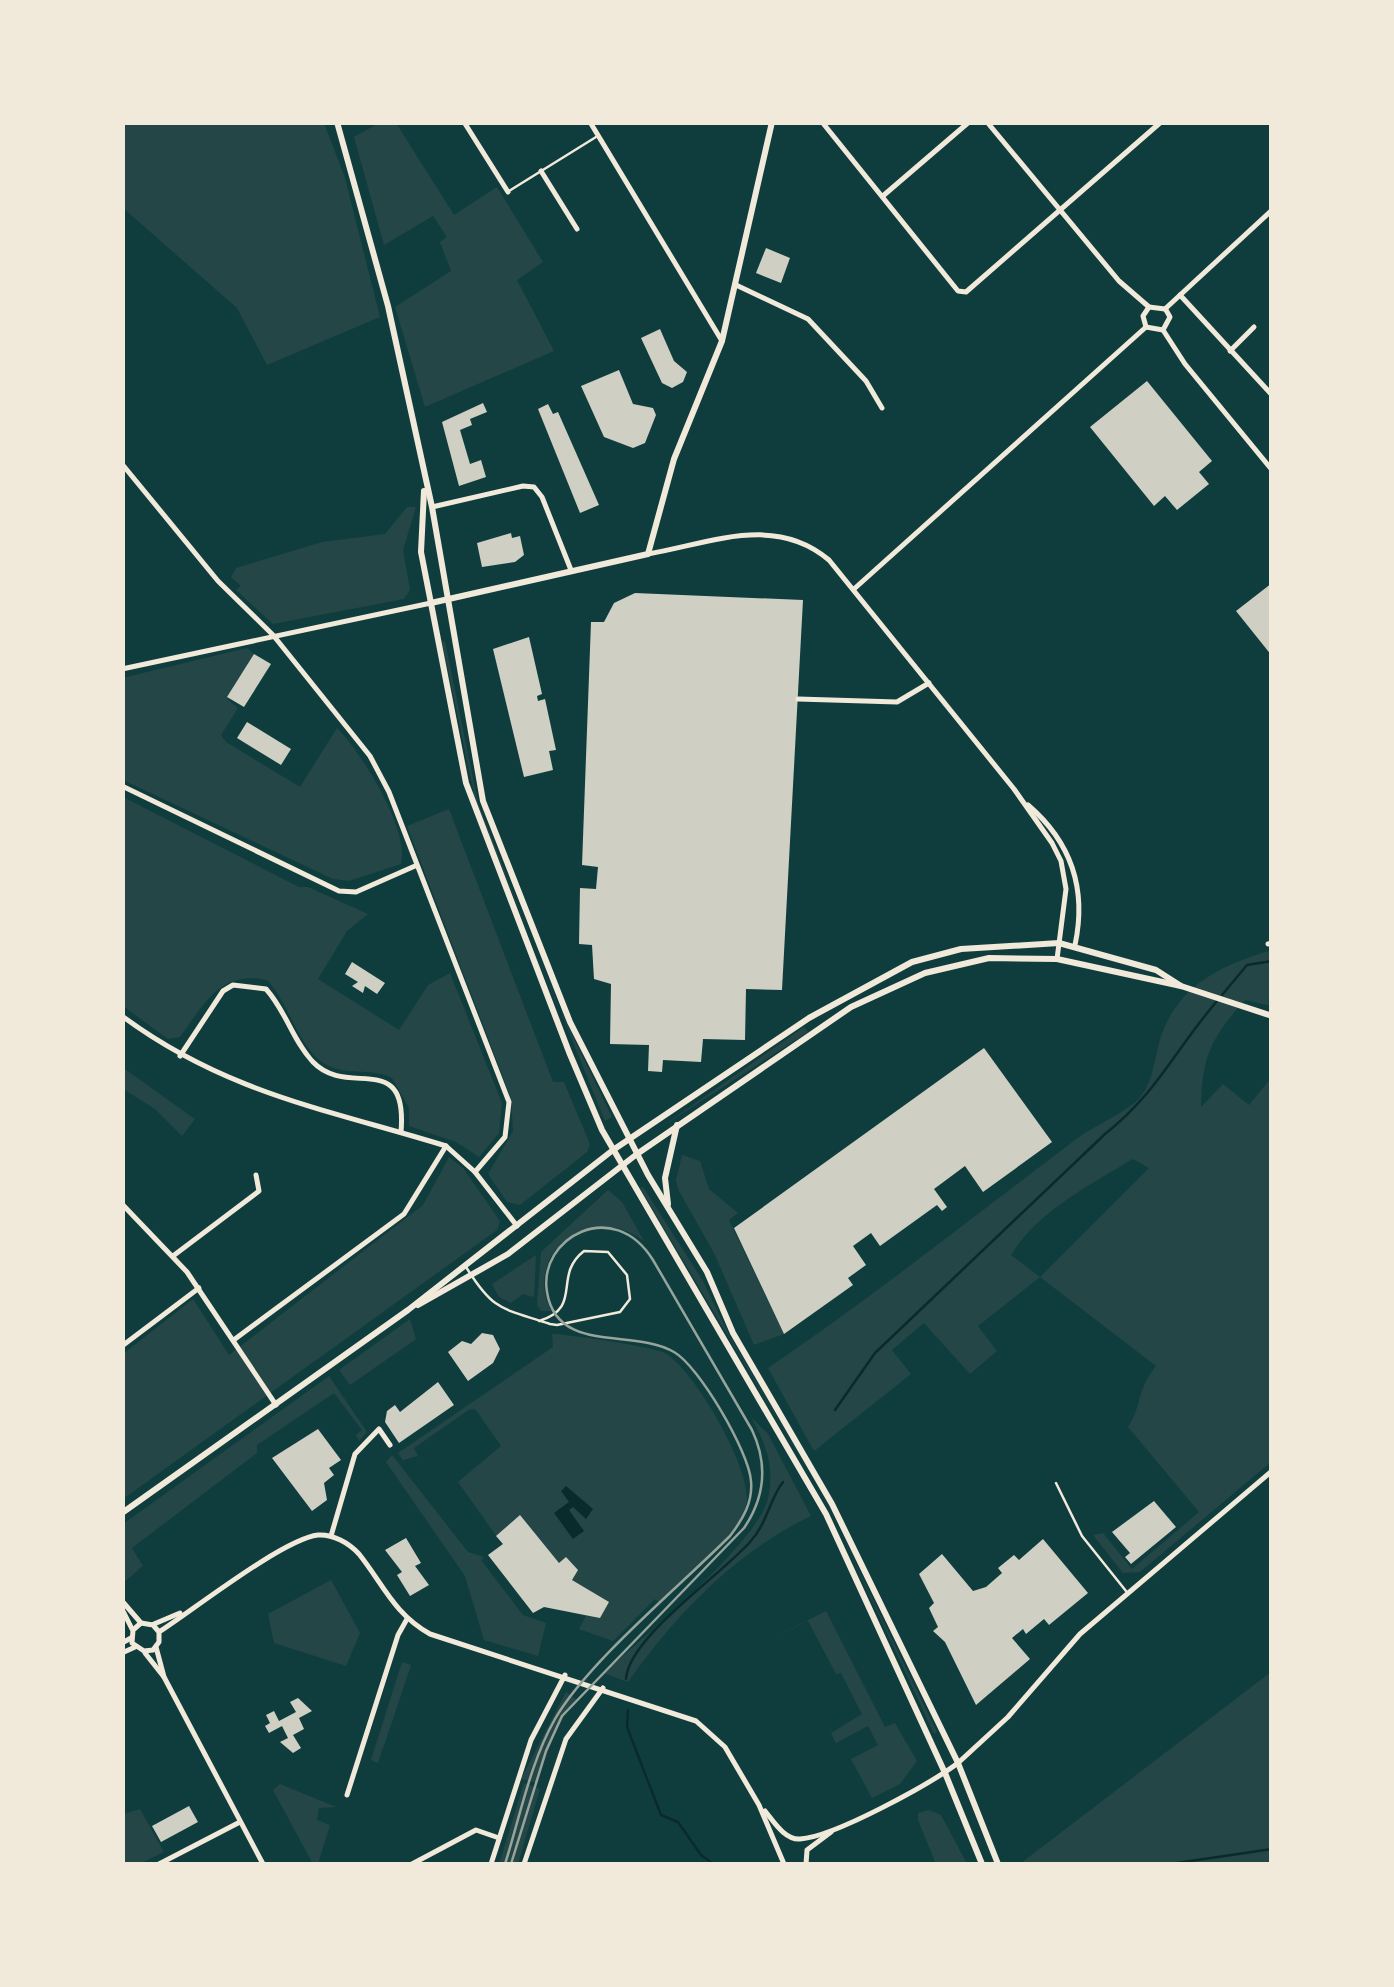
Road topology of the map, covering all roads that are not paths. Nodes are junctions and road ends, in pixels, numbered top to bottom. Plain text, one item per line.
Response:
1 (336, 122) edge
2 (464, 122) edge
3 (590, 122) edge
4 (772, 122) edge
5 (822, 122) edge
6 (969, 122) edge
7 (987, 122) edge
8 (1162, 122) edge
9 (598, 136) junction
10 (541, 170) junction
11 (508, 192) joint
12 (883, 196) junction
13 (1058, 210) junction
14 (1272, 210) edge
15 (577, 229) dead end
16 (736, 285) junction
17 (1180, 295) junction
18 (1149, 307) junction
19 (1166, 308) junction
20 (1146, 326) junction
21 (1254, 326) dead end
22 (1164, 330) junction
23 (722, 341) junction
24 (1230, 351) junction
25 (1272, 394) edge
26 (882, 408) dead end
27 (122, 464) edge
28 (1272, 470) edge
29 (425, 480) junction
30 (432, 507) junction
31 (648, 554) junction
32 (571, 570) junction
33 (854, 589) junction
34 (447, 599) junction
35 (431, 603) junction
36 (273, 635) junction
37 (122, 669) edge
38 (929, 683) junction
39 (798, 699) dead end
40 (122, 786) edge
41 (1024, 802) junction
42 (416, 865) junction
43 (1059, 943) junction
44 (1075, 945) junction
45 (1057, 960) junction
46 (1072, 962) junction
47 (1180, 986) junction
48 (122, 1016) edge
49 (1272, 1016) edge
50 (180, 1056) junction
51 (677, 1125) junction
52 (401, 1132) junction
53 (629, 1139) junction
54 (446, 1146) junction
55 (613, 1150) junction
56 (637, 1154) junction
57 (622, 1165) junction
58 (475, 1172) junction
59 (256, 1174) dead end
60 (122, 1204) edge
61 (669, 1210) junction
62 (517, 1226) junction
63 (173, 1256) junction
64 (466, 1266) junction
65 (472, 1277) junction
66 (199, 1288) junction
67 (408, 1310) junction
68 (539, 1320) junction
69 (235, 1339) junction
70 (122, 1346) edge
71 (276, 1404) junction
72 (390, 1445) joint
73 (396, 1453) dead end
74 (1272, 1471) edge
75 (1056, 1483) dead end
76 (122, 1513) edge
77 (331, 1536) junction
78 (1127, 1592) junction
79 (122, 1601) edge
80 (122, 1610) edge
81 (183, 1613) junction
82 (407, 1619) junction
83 (141, 1623) junction
84 (153, 1625) junction
85 (159, 1632) junction
86 (132, 1634) junction
87 (122, 1644) edge
88 (135, 1646) junction
89 (156, 1647) junction
90 (144, 1652) junction
91 (122, 1653) edge
92 (565, 1675) junction
93 (164, 1678) junction
94 (603, 1688) junction
95 (958, 1762) junction
96 (944, 1772) junction
97 (347, 1795) dead end
98 (759, 1806) junction
99 (240, 1822) junction
100 (837, 1827) junction
101 (499, 1838) junction
102 (789, 1838) junction
103 (800, 1840) junction
104 (779, 1846) junction
105 (807, 1850) junction
106 (804, 1863) edge
107 (159, 1864) edge
108 (262, 1864) edge
109 (412, 1864) edge
110 (491, 1864) edge
111 (524, 1864) edge
112 (784, 1864) edge
113 (982, 1864) edge
114 (998, 1864) edge

1 - 29 main road
2 - 11 street
3 - 9 street
4 - 16 main road
5 - 12 street
6 - 12 street
7 - 13 street
8 - 13 street
9 - 10 lane
9 - 23 street
10 - 11 lane
10 - 15 street
12 - 13 street
13 - 18 street
14 - 17 street
16 - 23 main road
16 - 26 street
17 - 19 street
17 - 24 street
18 - 19 street
18 - 20 street
19 - 22 street
20 - 22 street
20 - 33 street
21 - 24 street
22 - 28 street
23 - 31 main road
24 - 25 street
27 - 36 street
29 - 30 main road
29 - 35 main road
30 - 32 street
30 - 34 main road
31 - 32 main road
31 - 33 street
32 - 34 main road
33 - 38 street
34 - 35 main road
34 - 53 main road
35 - 36 street
35 - 55 main road
36 - 37 street
36 - 42 street
38 - 39 street
38 - 41 street
40 - 42 street
41 - 43 street
41 - 44 street
42 - 58 street
43 - 44 main road
43 - 45 street
43 - 53 main road
44 - 46 main road
44 - 47 main road
45 - 46 main road
45 - 51 main road
46 - 47 main road
47 - 49 main road
48 - 50 street
50 - 52 street
50 - 52 street
51 - 56 main road
51 - 61 main road
52 - 54 street
53 - 55 main road
53 - 56 main road
54 - 58 street
54 - 69 street
55 - 57 main road
55 - 62 main road
56 - 57 main road
56 - 61 main road
57 - 65 main road
57 - 96 main road
58 - 62 street
59 - 63 street
60 - 63 street
61 - 95 main road
62 - 64 main road
63 - 66 street
64 - 65 lane
64 - 67 main road
65 - 67 main road
65 - 68 lane
66 - 69 street
66 - 70 street
67 - 71 main road
68 - 68 lane
69 - 71 street
71 - 76 main road
72 - 73 lane
72 - 77 street
74 - 78 street
75 - 78 lane
77 - 81 street
77 - 82 street
78 - 95 street
79 - 83 street
80 - 86 street
81 - 84 street
81 - 85 street
82 - 92 street
82 - 97 street
83 - 84 street
83 - 86 street
84 - 85 street
85 - 89 street
86 - 87 street
86 - 88 street
88 - 90 street
88 - 91 street
89 - 90 street
89 - 93 street
90 - 93 street
92 - 94 street
92 - 101 street
93 - 99 street
94 - 98 street
94 - 111 street
95 - 96 street
95 - 114 main road
96 - 100 street
96 - 113 main road
98 - 102 street
98 - 104 street
99 - 107 street
99 - 108 street
100 - 103 street
100 - 105 street
101 - 109 street
101 - 110 street
102 - 103 street
102 - 104 street
103 - 105 street
104 - 112 street
105 - 106 street

